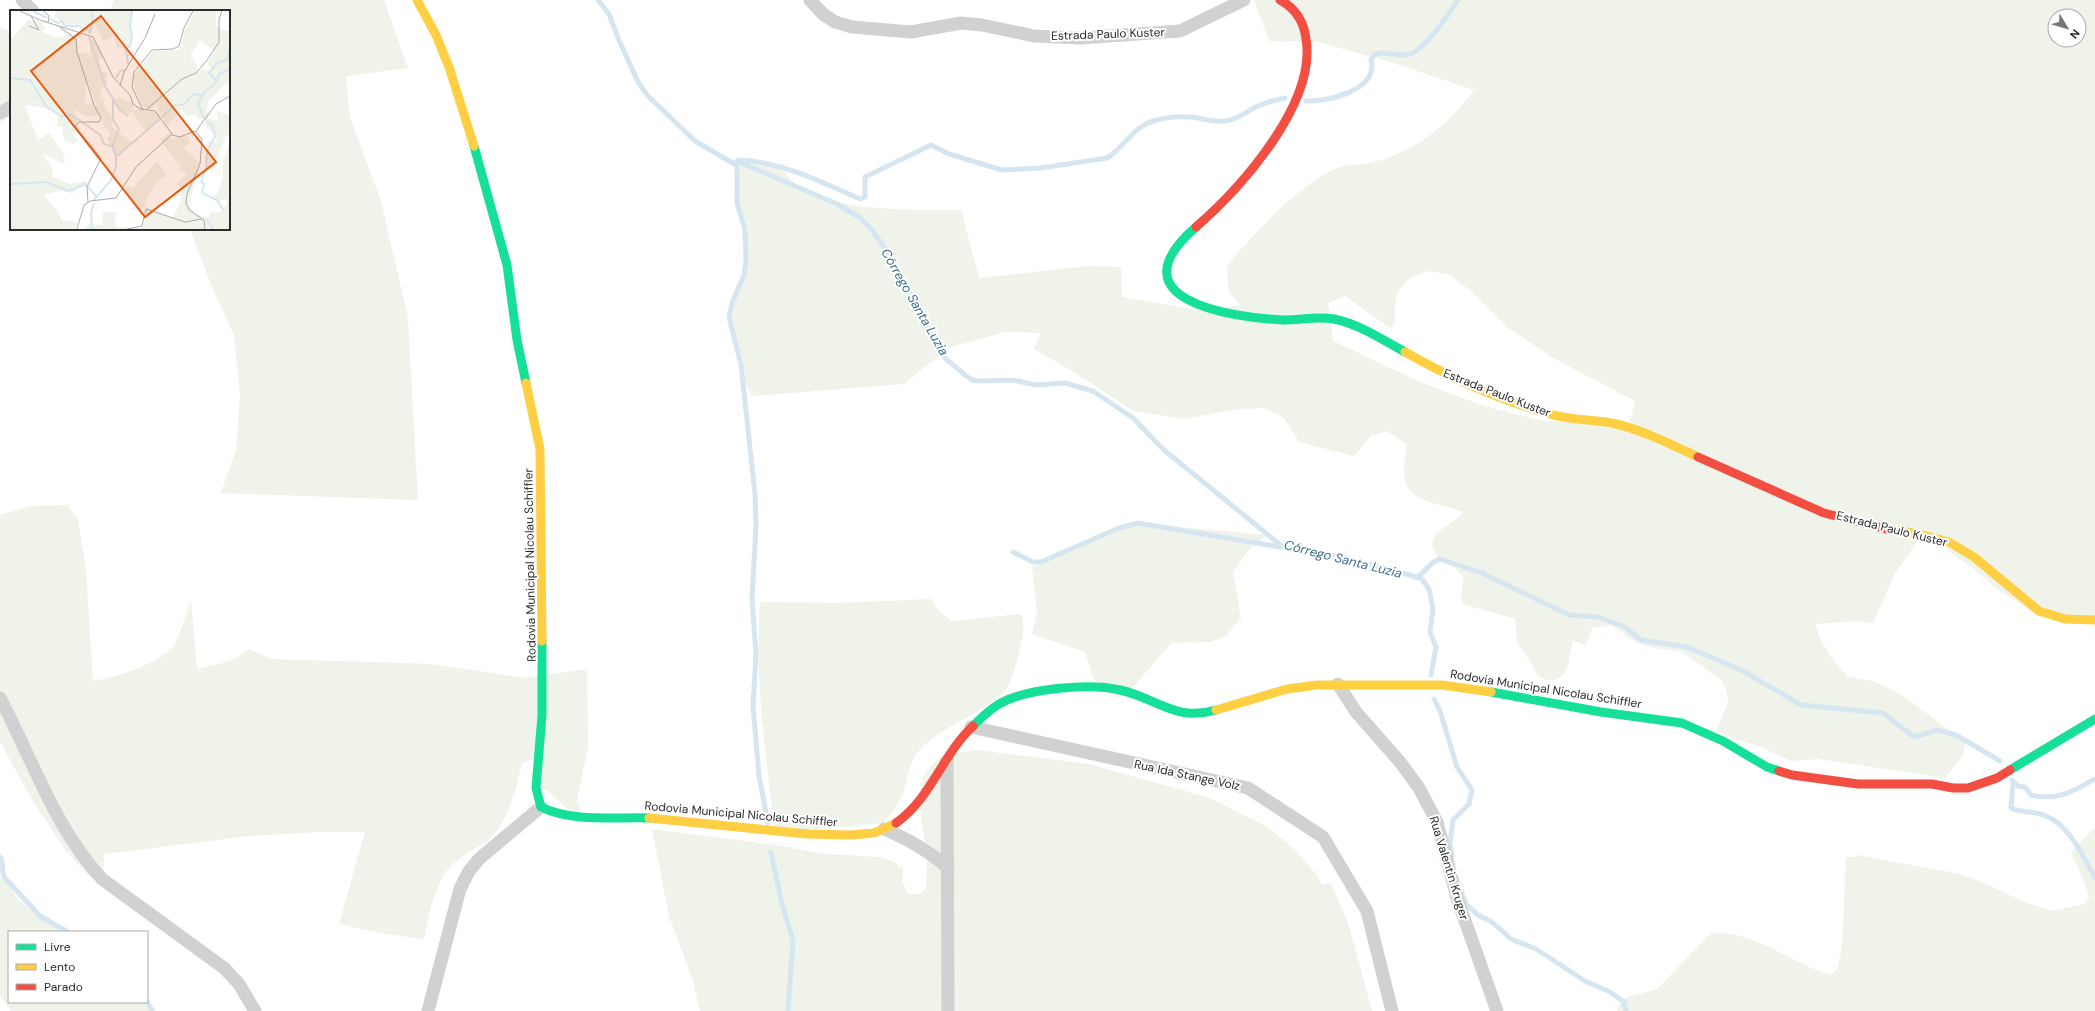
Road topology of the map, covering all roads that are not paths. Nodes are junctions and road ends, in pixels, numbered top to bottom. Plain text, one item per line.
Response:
1 (22, 0) edge
2 (417, 0) edge
3 (810, 0) edge
4 (1244, 0) edge
5 (1280, 0) edge
6 (32, 10) edge
7 (10, 108) edge
8 (0, 113) edge
9 (2095, 620) edge
10 (1338, 684) junction
11 (0, 698) edge
12 (2095, 719) edge
13 (971, 727) junction
14 (947, 761) junction
15 (541, 807) junction
16 (884, 829) junction
17 (948, 868) junction
18 (255, 1011) edge
19 (428, 1011) edge
20 (948, 1011) edge
21 (1392, 1011) edge
22 (1497, 1011) edge

1 - 6 street
2 - 15 street, Rodovia Municipal Nicolau Schiffler
3 - 4 street, Estrada Paulo Kuster
5 - 9 street, Estrada Paulo Kuster
7 - 8 street
10 - 12 street, Rodovia Municipal Nicolau Schiffler
10 - 13 street, Rodovia Municipal Nicolau Schiffler
10 - 22 street, Rua Valentin Kruger
11 - 18 street
13 - 14 street, Rodovia Municipal Nicolau Schiffler
13 - 21 street, Rua Ida Stange Volz
14 - 16 street, Rodovia Municipal Nicolau Schiffler
14 - 17 street
15 - 16 street, Rodovia Municipal Nicolau Schiffler
15 - 19 street
16 - 17 street
17 - 20 street

